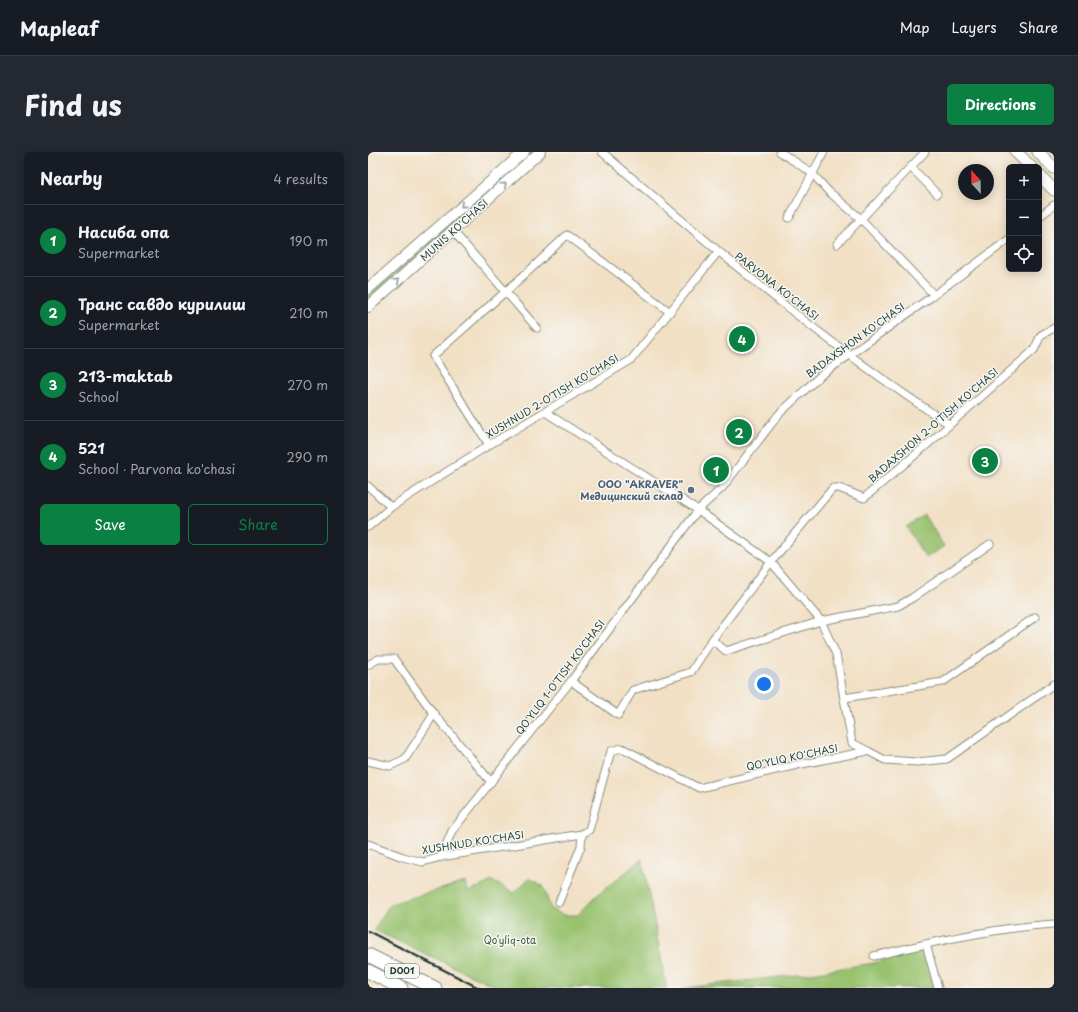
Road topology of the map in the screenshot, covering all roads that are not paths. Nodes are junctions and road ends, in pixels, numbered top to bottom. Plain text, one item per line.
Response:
1 (524, 152) edge
2 (540, 152) edge
3 (602, 152) edge
4 (780, 152) edge
5 (824, 152) edge
6 (925, 152) edge
7 (1016, 152) edge
8 (1028, 164) edge
9 (911, 167) junction
10 (812, 173) junction
11 (1042, 178) edge
12 (1054, 190) edge
13 (937, 194) dead end
14 (1054, 206) edge
15 (1042, 215) edge
16 (788, 218) dead end
17 (861, 219) junction
18 (453, 231) junction
19 (1006, 241) edge
20 (420, 243) junction
21 (837, 244) dead end
22 (718, 252) junction
23 (429, 253) junction
24 (368, 289) edge
25 (506, 292) junction
26 (934, 296) junction
27 (368, 307) edge
28 (670, 312) junction
29 (537, 328) dead end
30 (1054, 328) edge
31 (849, 354) junction
32 (545, 412) junction
33 (949, 424) junction
34 (489, 445) junction
35 (368, 486) edge
36 (391, 508) junction
37 (698, 510) junction
38 (368, 527) edge
39 (990, 544) dead end
40 (771, 562) junction
41 (1035, 617) dead end
42 (822, 621) junction
43 (712, 640) junction
44 (368, 665) edge
45 (571, 681) junction
46 (1054, 684) edge
47 (844, 698) junction
48 (434, 714) junction
49 (868, 751) junction
50 (368, 761) edge
51 (491, 782) junction
52 (582, 836) junction
53 (368, 844) edge
54 (441, 857) junction
55 (559, 902) dead end
56 (1054, 924) edge
57 (926, 944) junction
58 (368, 955) edge
59 (874, 956) dead end
60 (368, 972) edge
61 (401, 988) edge
62 (435, 988) edge
63 (938, 988) edge

1 -> 20 street, MUNIS KO'CHASI
18 -> 2 street, MUNIS KO'CHASI
3 - 22 street, PARVONA KO'CHASI
4 - 10 street
5 - 10 street
6 - 9 street
7 - 8 main road
9 - 13 street
9 - 17 street
10 - 16 street
10 - 17 street
11 - 12 main road
14 - 15 street
17 - 21 street
17 - 26 street
18 - 23 street, MUNIS KO'CHASI
18 - 25 street
19 - 26 street, BADAXSHON KO'CHASI
20 - 23 street
20 - 24 street, MUNIS KO'CHASI
22 - 28 street, XUSHNUD 2-O'TISH KO'CHASI
22 - 31 street, PARVONA KO'CHASI
27 -> 23 street, MUNIS KO'CHASI
25 - 28 street
25 - 29 street
25 - 34 street
26 - 31 street, BADAXSHON KO'CHASI
28 - 32 street, XUSHNUD 2-O'TISH KO'CHASI
30 - 33 street, BADAXSHON 2-O'TISH KO'CHASI
31 - 33 street, PARVONA KO'CHASI
31 - 37 street, BADAXSHON KO'CHASI
32 - 34 street, XUSHNUD 2-O'TISH KO'CHASI
32 - 37 street
33 - 40 street, BADAXSHON 2-O'TISH KO'CHASI
34 - 36 street, XUSHNUD 2-O'TISH KO'CHASI
35 - 36 street
36 - 38 street, XUSHNUD 2-O'TISH KO'CHASI
37 - 40 street
37 - 45 street, QO'YLIQ 1-O'TISH KO'CHASI
39 - 42 street
40 - 42 street
40 - 43 street
41 - 47 street
42 - 43 street
42 - 47 street
43 - 45 street
44 - 48 street
45 - 51 street, QO'YLIQ 1-O'TISH KO'CHASI
46 - 49 street
47 - 49 street
48 - 50 street
48 - 51 street
49 - 52 street, QO'YLIQ KO'CHASI
51 - 54 street, QO'YLIQ 1-O'TISH KO'CHASI
52 - 54 street, XUSHNUD KO'CHASI
52 - 55 street
53 - 54 street, XUSHNUD KO'CHASI
56 - 57 street
57 - 59 street
57 - 63 street
58 - 62 highway, D001
60 - 61 highway, D001

